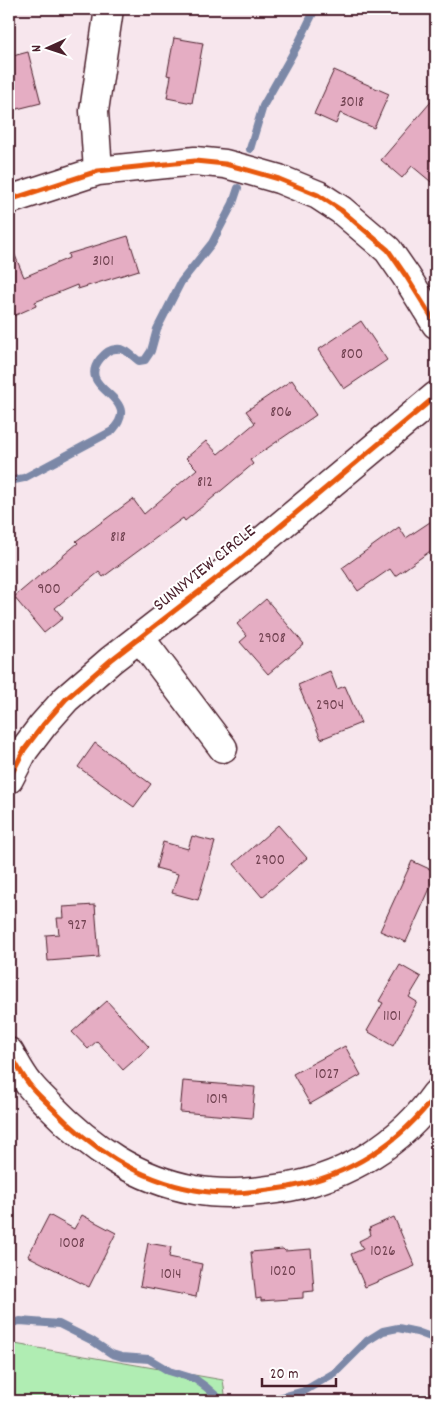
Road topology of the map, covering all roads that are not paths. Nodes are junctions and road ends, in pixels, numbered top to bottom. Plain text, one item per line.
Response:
1 (110, 9) edge
2 (98, 171) junction
3 (9, 200) edge
4 (436, 324) edge
5 (436, 396) edge
6 (140, 638) junction
7 (223, 748) dead end
8 (9, 779) edge
9 (9, 1052) edge
10 (436, 1094) edge

1 - 2 street
2 - 3 street
2 - 4 street
5 - 6 street, SUNNYVIEW CIRCLE
6 - 7 street
6 - 8 street, SUNNYVIEW CIRCLE
9 - 10 street

